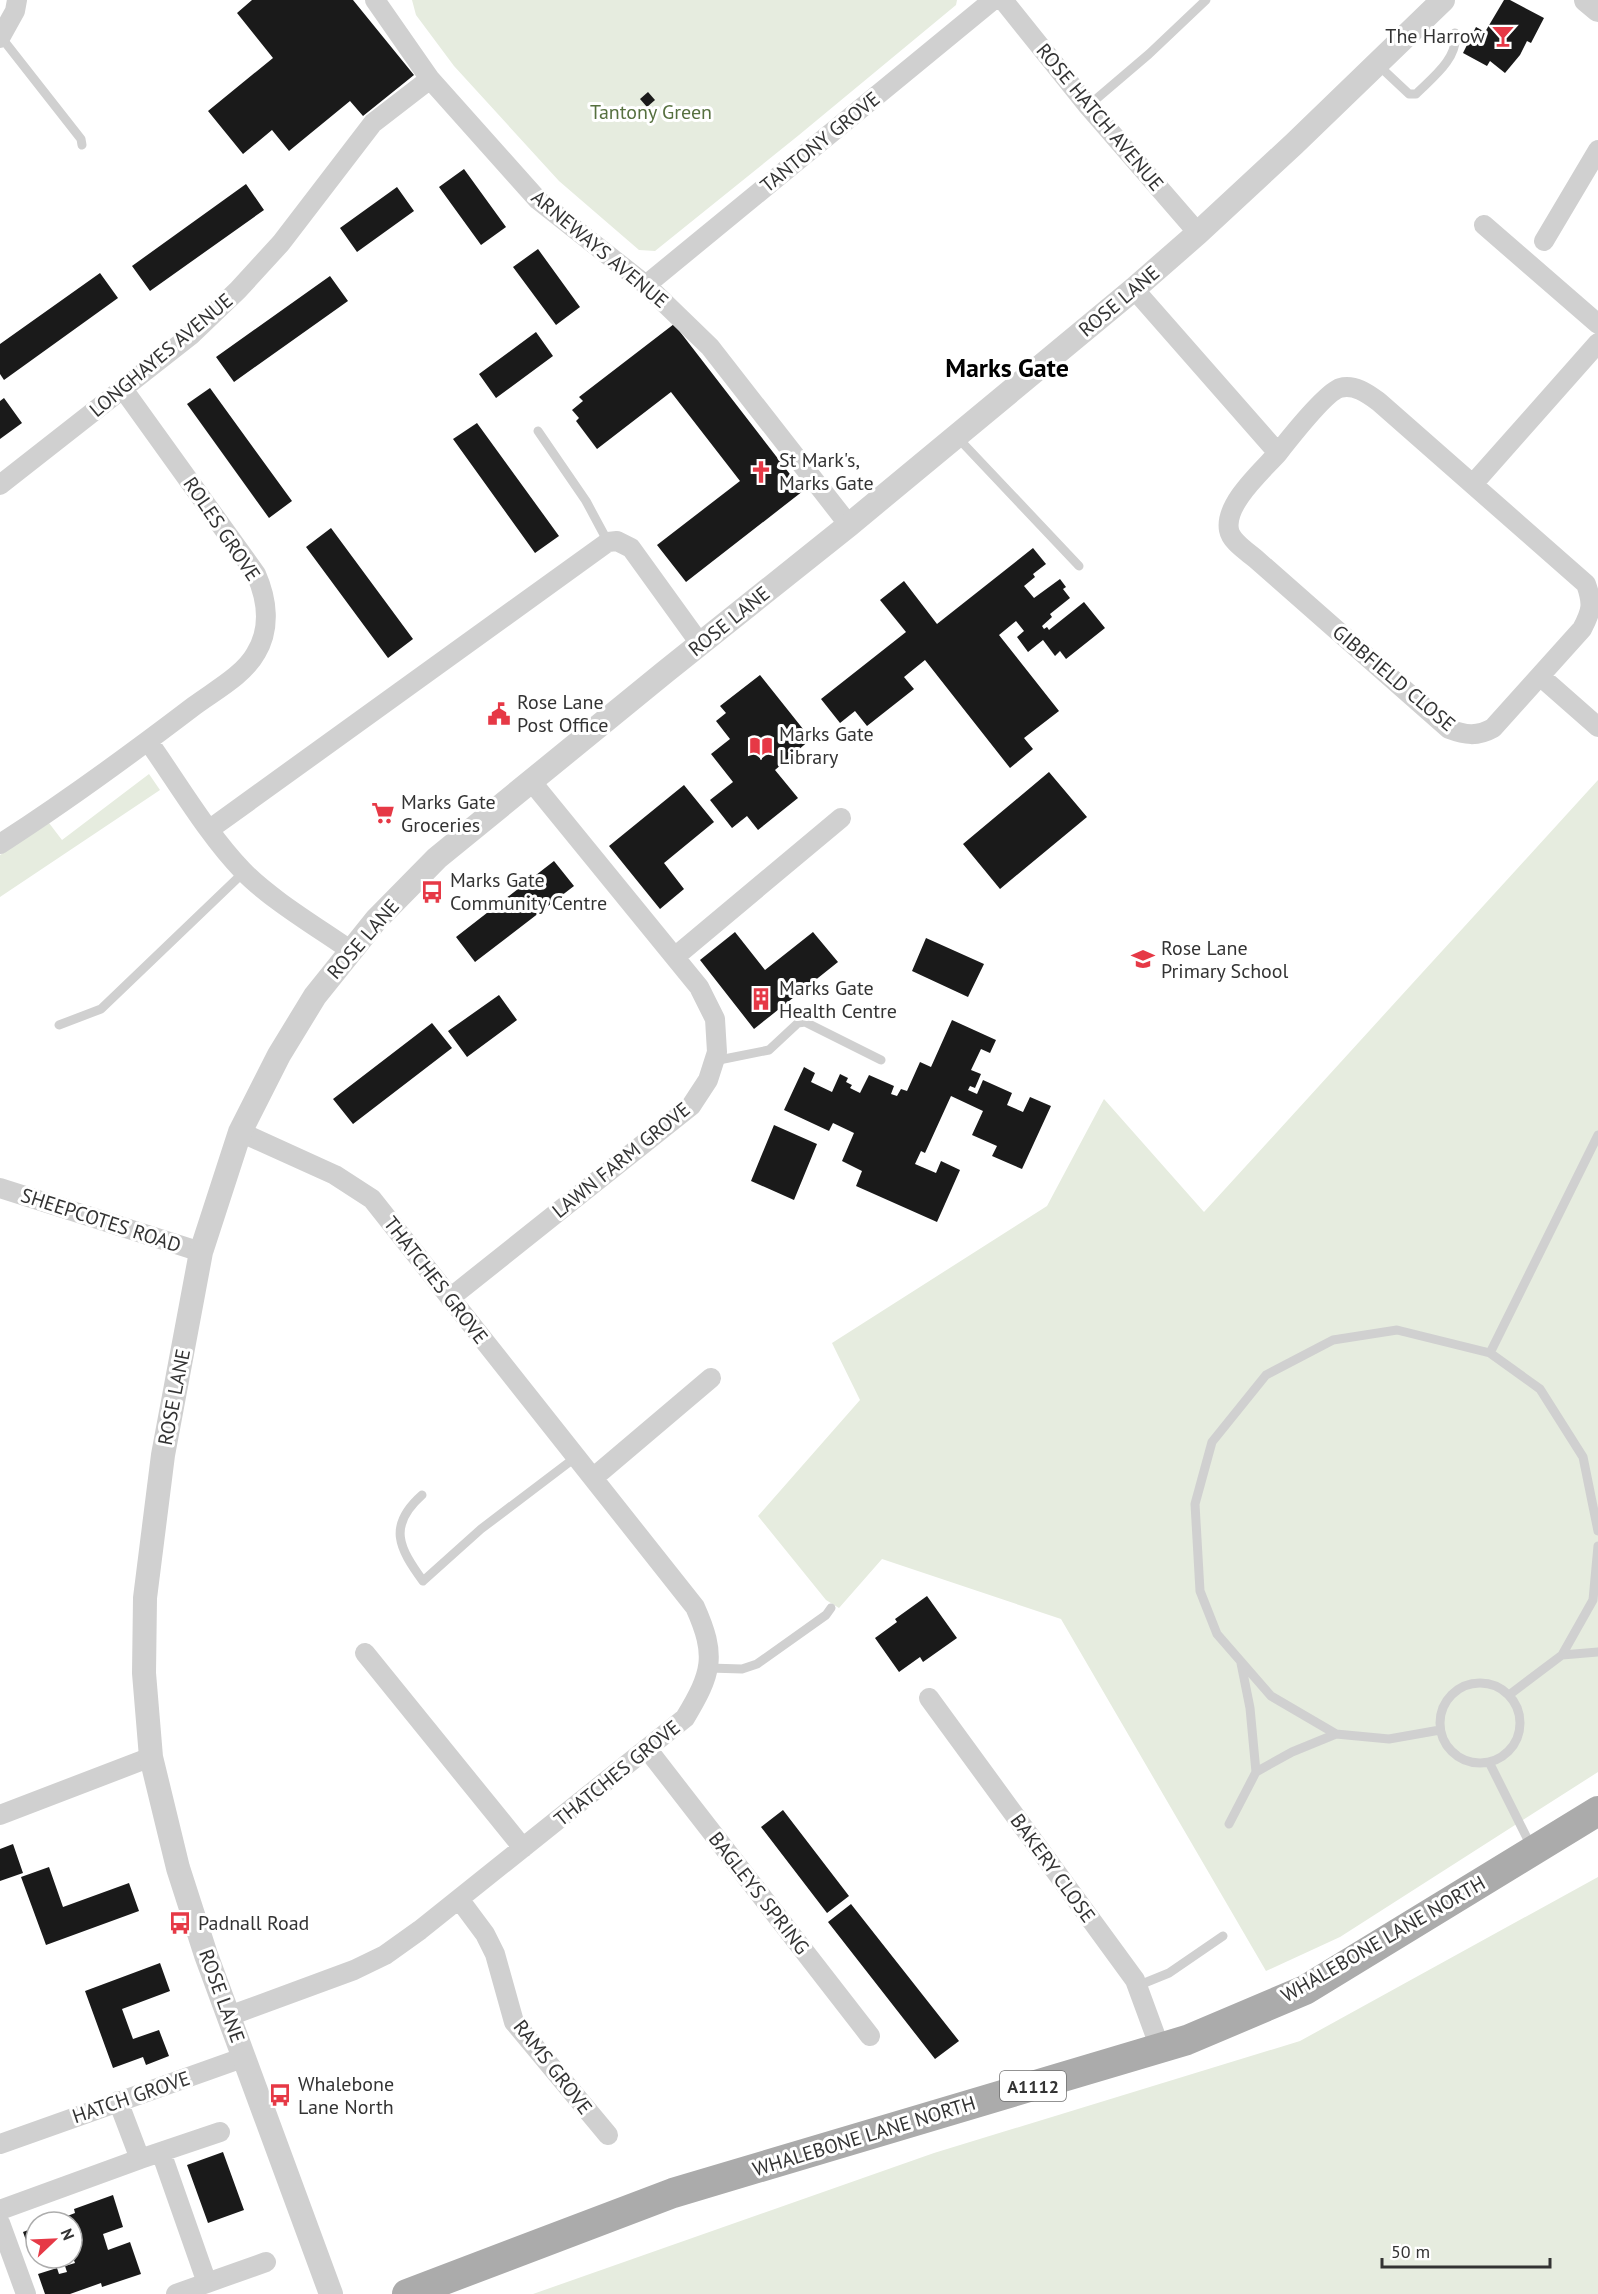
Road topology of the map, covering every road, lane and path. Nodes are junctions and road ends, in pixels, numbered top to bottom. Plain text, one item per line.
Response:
1 (17, 0) edge
2 (375, 0) edge
3 (993, 0) edge
4 (1003, 0) edge
5 (1206, 0) edge
6 (1443, 0) edge
7 (1586, 0) edge
8 (1598, 9) edge
9 (1455, 33) dead end
10 (0, 37) edge
11 (1376, 63) junction
12 (430, 79) junction
13 (1088, 106) junction
14 (82, 145) dead end
15 (1598, 150) edge
16 (1484, 225) dead end
17 (1198, 233) junction
18 (1544, 241) dead end
19 (646, 285) junction
20 (1134, 289) junction
21 (1598, 324) edge
22 (1598, 343) edge
23 (123, 389) junction
24 (538, 431) dead end
25 (955, 436) junction
26 (1278, 453) junction
27 (1473, 484) junction
28 (0, 485) edge
29 (849, 525) junction
30 (608, 542) junction
31 (1079, 566) dead end
32 (1595, 600) edge
33 (701, 645) junction
34 (1540, 676) junction
35 (1598, 727) edge
36 (148, 741) junction
37 (531, 781) junction
38 (842, 818) dead end
39 (210, 829) junction
40 (0, 844) edge
41 (244, 872) junction
42 (350, 950) junction
43 (676, 956) junction
44 (59, 1024) dead end
45 (881, 1060) dead end
46 (714, 1061) junction
47 (240, 1132) junction
48 (1598, 1135) edge
49 (0, 1188) edge
50 (201, 1252) junction
51 (450, 1298) junction
52 (1490, 1353) junction
53 (711, 1378) dead end
54 (576, 1457) junction
55 (592, 1478) junction
56 (422, 1495) dead end
57 (1598, 1531) edge
58 (1598, 1552) edge
59 (831, 1608) dead end
60 (1598, 1652) edge
61 (364, 1653) dead end
62 (1562, 1655) junction
63 (1241, 1662) junction
64 (709, 1668) junction
65 (1509, 1695) junction
66 (929, 1698) dead end
67 (1440, 1730) junction
68 (1336, 1734) junction
69 (648, 1750) junction
70 (151, 1757) junction
71 (1489, 1762) junction
72 (1256, 1772) junction
73 (1598, 1811) edge
74 (0, 1815) edge
75 (1229, 1824) dead end
76 (523, 1848) junction
77 (1533, 1850) junction
78 (459, 1899) junction
79 (1223, 1935) dead end
80 (1137, 1986) junction
81 (229, 2016) junction
82 (870, 2036) dead end
83 (1160, 2048) junction
84 (245, 2057) junction
85 (118, 2101) junction
86 (220, 2132) dead end
87 (608, 2135) dead end
88 (9, 2140) edge
89 (161, 2152) junction
90 (140, 2159) junction
91 (0, 2210) edge
92 (0, 2223) edge
93 (266, 2262) dead end
94 (207, 2283) junction
95 (26, 2294) edge
96 (176, 2294) edge
97 (331, 2294) edge
98 (407, 2294) edge

1 - 10 street
2 - 12 street, ARNEWAYS AVENUE
3 - 19 street, TANTONY GROVE
4 - 13 street, ROSE HATCH AVENUE
5 - 13 lane
6 - 11 street, ROSE LANE
7 - 8 street
9 - 11 lane
10 - 14 lane
11 - 17 street, ROSE LANE
12 - 19 street, ARNEWAYS AVENUE
12 - 23 street, LONGHAYES AVENUE
13 - 17 street, ROSE HATCH AVENUE
15 - 18 street
16 - 21 street
17 - 20 street, ROSE LANE
19 - 29 street, ARNEWAYS AVENUE
20 - 25 street, ROSE LANE
20 - 26 street
22 - 27 street
23 - 28 street, LONGHAYES AVENUE
23 - 36 street, ROLES GROVE
24 - 30 lane
25 - 29 street, ROSE LANE
25 - 31 lane
26 - 27 street, GIBBFIELD CLOSE
26 - 34 street, GIBBFIELD CLOSE
27 - 32 street, GIBBFIELD CLOSE
29 - 33 street, ROSE LANE
30 - 33 street
30 - 39 street
32 - 34 street, GIBBFIELD CLOSE
33 - 37 street, ROSE LANE
34 - 35 street
36 - 39 street
36 - 40 street, ROLES GROVE
37 - 42 street, ROSE LANE
37 - 43 street, LAWN FARM GROVE
38 - 43 street
39 - 41 street
41 - 42 street
41 - 44 lane
42 - 47 street, ROSE LANE
43 - 46 street, LAWN FARM GROVE
45 - 46 lane
46 - 51 street, LAWN FARM GROVE
47 - 50 street, ROSE LANE
47 - 51 street, THATCHES GROVE
48 - 52 lane
49 - 50 street, SHEEPCOTES ROAD
50 - 70 street, ROSE LANE
51 - 54 street, THATCHES GROVE
52 - 57 lane
52 - 63 lane
53 - 55 street
54 - 55 street, THATCHES GROVE
54 - 56 lane
55 - 64 street, THATCHES GROVE
58 - 62 lane
59 - 64 lane
60 - 62 lane
61 - 76 street
62 - 65 lane
63 - 68 lane
63 - 72 lane
64 - 69 street, THATCHES GROVE
65 - 67 lane
65 - 71 lane
66 - 80 street, BAKERY CLOSE
67 - 68 lane
67 - 71 lane
68 - 72 lane
69 - 76 street, THATCHES GROVE
69 - 82 street, BAGLEYS SPRING
70 - 74 street
70 - 81 street, ROSE LANE
71 - 77 lane
72 - 75 lane
73 - 77 main road, WHALEBONE LANE NORTH / A1112
76 - 78 street, THATCHES GROVE
77 - 83 main road, WHALEBONE LANE NORTH / A1112
78 - 81 street, THATCHES GROVE
78 - 87 street, RAMS GROVE
79 - 80 lane
80 - 83 street, BAKERY CLOSE
81 - 84 street, ROSE LANE
83 - 98 main road, WHALEBONE LANE NORTH / A1112
84 - 85 street, HATCH GROVE
84 - 97 street, ROSE LANE
85 - 88 street, HATCH GROVE
85 - 90 street
86 - 89 street
89 - 90 street
89 - 94 street
90 - 91 street
92 - 95 street
93 - 94 street
94 - 96 street

